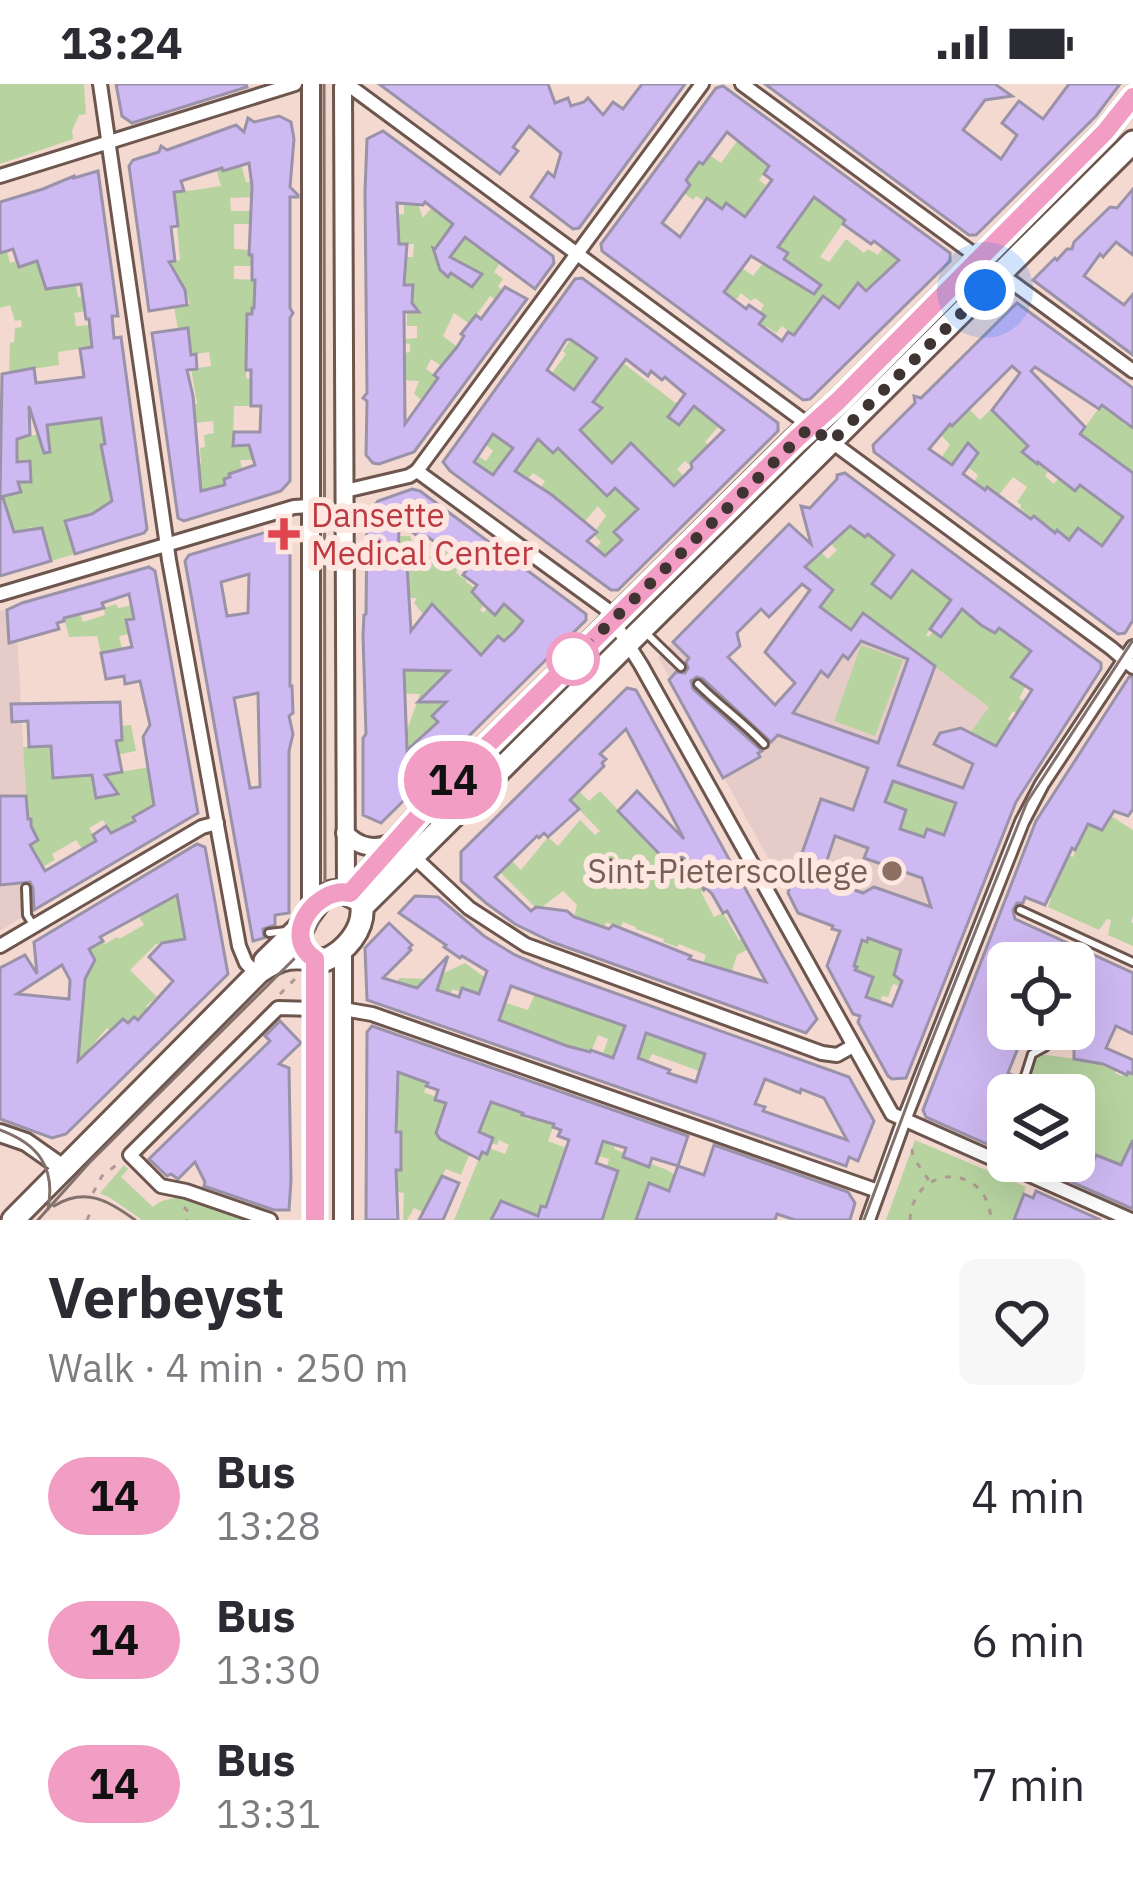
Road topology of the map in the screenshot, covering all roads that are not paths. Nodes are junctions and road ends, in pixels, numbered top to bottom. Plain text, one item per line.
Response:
1 (100, 84) edge
2 (296, 84) edge
3 (310, 84) edge
4 (702, 84) edge
5 (742, 84) edge
6 (345, 85) edge
7 (1133, 97) edge
8 (110, 142) junction
9 (1133, 142) edge
10 (0, 176) edge
11 (577, 254) junction
12 (979, 257) junction
13 (1001, 274) junction
14 (1133, 371) edge
15 (810, 427) junction
16 (831, 442) junction
17 (417, 471) junction
18 (345, 491) junction
19 (310, 506) junction
20 (166, 544) junction
21 (0, 593) edge
22 (613, 620) junction
23 (635, 636) junction
24 (1133, 647) edge
25 (1128, 663) edge
26 (681, 667) dead end
27 (698, 684) dead end
28 (764, 744) dead end
29 (217, 823) junction
30 (345, 833) junction
31 (405, 849) junction
32 (26, 888) dead end
33 (353, 898) junction
34 (1020, 910) dead end
35 (306, 919) junction
36 (34, 926) junction
37 (269, 933) dead end
38 (0, 946) edge
39 (343, 948) junction
40 (313, 958) junction
41 (1133, 962) edge
42 (258, 973) junction
43 (315, 1009) junction
44 (343, 1009) junction
45 (853, 1046) junction
46 (904, 1120) junction
47 (0, 1133) edge
48 (987, 1155) edge
49 (63, 1168) junction
50 (1047, 1182) edge
51 (878, 1191) junction
52 (13, 1220) edge
53 (270, 1220) edge
54 (315, 1220) edge
55 (343, 1220) edge
56 (868, 1220) edge
57 (1131, 1220) edge

1 - 8 street
2 - 8 street
3 - 6 street
3 - 19 street
4 - 11 street
5 - 12 street
6 - 11 street
6 - 18 street
7 - 12 main road
8 - 10 street
8 - 20 street
9 - 13 main road
11 - 15 street
11 - 17 street
12 - 13 street
12 - 15 main road
13 - 14 street
13 - 16 main road
15 - 16 street
15 - 22 main road
16 - 23 main road
16 - 25 street
17 - 18 street
17 - 22 street
18 - 30 street
19 - 20 street
19 - 35 street
20 - 21 street
20 - 29 street
22 - 23 street
22 - 31 main road
23 - 26 lane
23 - 31 main road
23 - 45 street
24 - 25 street
25 - 46 street
27 - 28 lane
29 - 36 street
29 - 42 street
30 - 31 street
30 - 33 street
31 - 33 main road
31 - 45 street
32 - 36 lane
33 - 35 main road
33 - 39 main road
34 - 41 lane
35 - 37 lane
35 - 40 main road
35 - 42 main road
36 - 38 street
39 - 40 main road
39 - 44 street
40 - 42 main road
40 - 43 street
42 - 49 main road
43 - 53 street
43 - 54 street
44 - 51 street
44 - 55 street
45 - 46 street
46 - 48 street
46 - 51 street
47 - 49 street
49 - 52 main road
50 - 57 street
51 - 56 street

